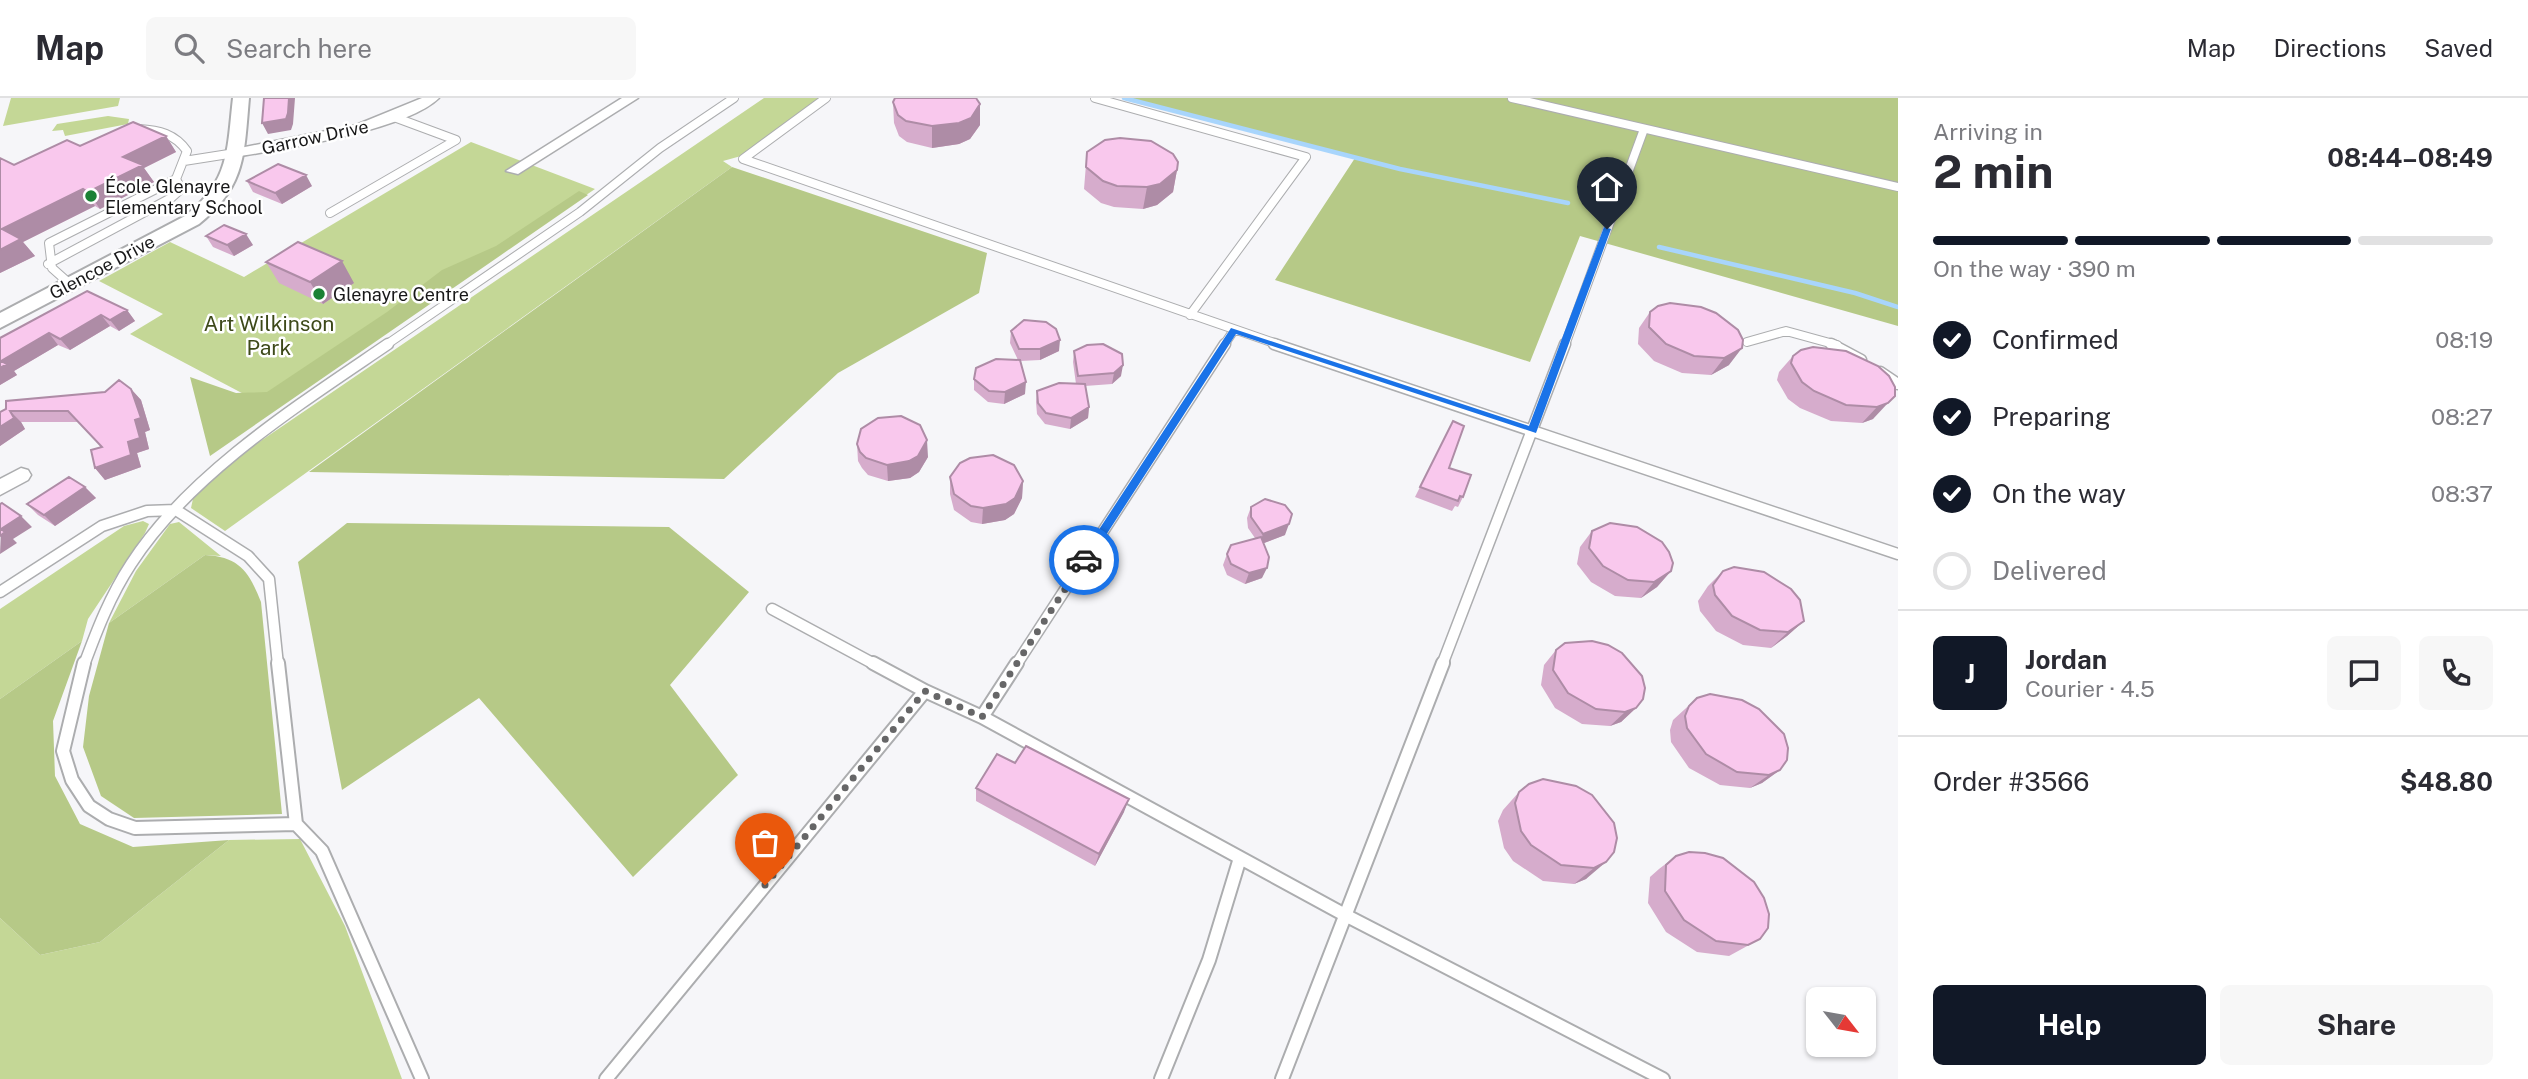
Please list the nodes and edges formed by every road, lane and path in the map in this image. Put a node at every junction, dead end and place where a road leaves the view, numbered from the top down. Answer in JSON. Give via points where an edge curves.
{"nodes":[{"id":1,"x":241,"y":98,"type":"edge"},
{"id":2,"x":432,"y":98,"type":"edge"},
{"id":3,"x":631,"y":98,"type":"edge"},
{"id":4,"x":734,"y":98,"type":"edge"},
{"id":5,"x":826,"y":98,"type":"edge"},
{"id":6,"x":1095,"y":98,"type":"edge"},
{"id":7,"x":1512,"y":98,"type":"edge"},
{"id":8,"x":394,"y":117,"type":"junction"},
{"id":9,"x":135,"y":129,"type":"edge"},
{"id":10,"x":1644,"y":129,"type":"junction"},
{"id":11,"x":235,"y":153,"type":"junction"},
{"id":12,"x":184,"y":161,"type":"junction"},
{"id":13,"x":513,"y":171,"type":"dead end"},
{"id":14,"x":176,"y":179,"type":"junction"},
{"id":15,"x":1898,"y":187,"type":"edge"},
{"id":16,"x":330,"y":213,"type":"dead end"},
{"id":17,"x":48,"y":264,"type":"junction"},
{"id":18,"x":70,"y":284,"type":"junction"},
{"id":19,"x":1190,"y":315,"type":"junction"},
{"id":20,"x":0,"y":321,"type":"edge"},
{"id":21,"x":1234,"y":330,"type":"junction"},
{"id":22,"x":1747,"y":342,"type":"dead end"},
{"id":23,"x":1898,"y":384,"type":"edge"},
{"id":24,"x":1532,"y":430,"type":"junction"},
{"id":25,"x":21,"y":475,"type":"dead end"},
{"id":26,"x":0,"y":488,"type":"edge"},
{"id":27,"x":173,"y":509,"type":"junction"},
{"id":28,"x":1898,"y":554,"type":"edge"},
{"id":29,"x":0,"y":592,"type":"edge"},
{"id":30,"x":772,"y":609,"type":"dead end"},
{"id":31,"x":925,"y":691,"type":"junction"},
{"id":32,"x":982,"y":717,"type":"junction"},
{"id":33,"x":296,"y":824,"type":"junction"},
{"id":34,"x":1240,"y":858,"type":"junction"},
{"id":35,"x":1345,"y":915,"type":"junction"},
{"id":36,"x":422,"y":1079,"type":"edge"},
{"id":37,"x":606,"y":1079,"type":"edge"},
{"id":38,"x":1161,"y":1079,"type":"edge"},
{"id":39,"x":1282,"y":1079,"type":"edge"},
{"id":40,"x":1663,"y":1079,"type":"edge"}],
"edges":[{"from":1,"to":11,"type":"street","name":"Glencoe Drive"},
{"from":2,"to":8,"type":"street","name":"Garrow Drive"},
{"from":3,"to":13,"type":"street"},
{"from":4,"to":27,"type":"lane","via":[[660,148],[580,212],[321,391],[221,465]]},
{"from":5,"to":19,"type":"lane","via":[[743,159]]},
{"from":6,"to":19,"type":"lane","via":[[1306,157]]},
{"from":7,"to":10,"type":"lane"},
{"from":8,"to":11,"type":"street","name":"Garrow Drive","via":[[351,132]]},
{"from":8,"to":16,"type":"lane","via":[[456,140]]},
{"from":9,"to":12,"type":"lane","via":[[154,129],[181,140],[187,150]]},
{"from":10,"to":15,"type":"lane"},
{"from":10,"to":24,"type":"lane"},
{"from":11,"to":12,"type":"lane"},
{"from":11,"to":18,"type":"street","name":"Glencoe Drive","via":[[229,184],[208,209]]},
{"from":12,"to":14,"type":"lane"},
{"from":14,"to":17,"type":"lane","via":[[49,243]]},
{"from":14,"to":17,"type":"lane","via":[[181,189],[172,198]]},
{"from":17,"to":18,"type":"lane"},
{"from":18,"to":20,"type":"street","name":"Glencoe Drive"},
{"from":19,"to":21,"type":"lane"},
{"from":21,"to":24,"type":"lane"},
{"from":21,"to":32,"type":"lane"},
{"from":22,"to":23,"type":"lane","via":[[1786,331],[1840,346]]},
{"from":24,"to":28,"type":"lane"},
{"from":24,"to":35,"type":"lane"},
{"from":25,"to":26,"type":"street"},
{"from":27,"to":29,"type":"lane","via":[[111,523]]},
{"from":27,"to":33,"type":"lane","via":[[260,565],[269,579]]},
{"from":27,"to":33,"type":"lane","via":[[131,563],[103,612],[78,680],[64,751],[72,780],[89,806],[135,828]]},
{"from":30,"to":31,"type":"lane"},
{"from":31,"to":32,"type":"lane"},
{"from":31,"to":37,"type":"lane"},
{"from":32,"to":34,"type":"lane"},
{"from":33,"to":36,"type":"lane","via":[[322,851]]},
{"from":34,"to":35,"type":"lane"},
{"from":34,"to":38,"type":"lane","via":[[1209,960]]},
{"from":35,"to":39,"type":"lane"},
{"from":35,"to":40,"type":"lane"}]}
